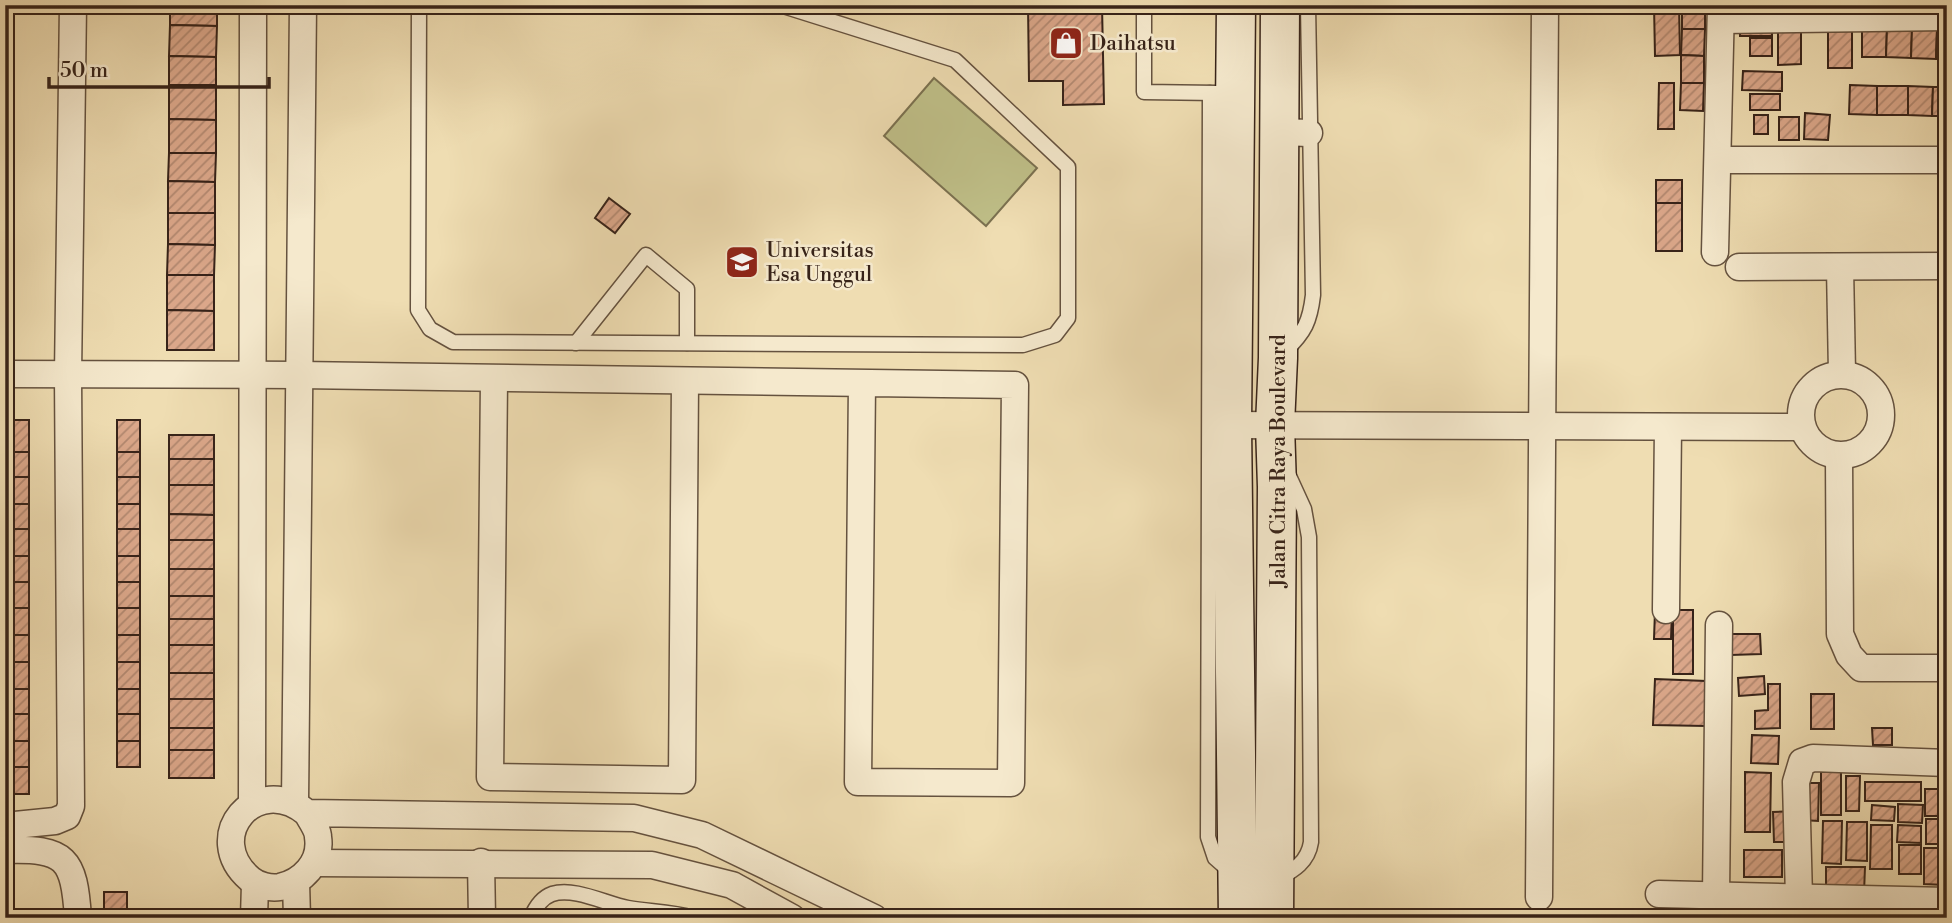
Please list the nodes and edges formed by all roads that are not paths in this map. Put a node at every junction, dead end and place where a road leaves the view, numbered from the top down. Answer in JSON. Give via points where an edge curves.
{"nodes":[{"id":1,"x":74,"y":5,"type":"edge"},
{"id":2,"x":253,"y":5,"type":"edge"},
{"id":3,"x":303,"y":5,"type":"edge"},
{"id":4,"x":419,"y":5,"type":"edge"},
{"id":5,"x":780,"y":5,"type":"edge"},
{"id":6,"x":1143,"y":5,"type":"edge"},
{"id":7,"x":1236,"y":5,"type":"edge"},
{"id":8,"x":1280,"y":5,"type":"edge"},
{"id":9,"x":1308,"y":5,"type":"edge"},
{"id":10,"x":1545,"y":5,"type":"edge"},
{"id":11,"x":1721,"y":12,"type":"edge"},
{"id":12,"x":1947,"y":17,"type":"edge"},
{"id":13,"x":1223,"y":108,"type":"junction"},
{"id":14,"x":1295,"y":133,"type":"junction"},
{"id":15,"x":1718,"y":160,"type":"junction"},
{"id":16,"x":1947,"y":160,"type":"edge"},
{"id":17,"x":1715,"y":252,"type":"dead end"},
{"id":18,"x":1947,"y":266,"type":"edge"},
{"id":19,"x":1739,"y":267,"type":"dead end"},
{"id":20,"x":1840,"y":267,"type":"junction"},
{"id":21,"x":1223,"y":288,"type":"junction"},
{"id":22,"x":576,"y":343,"type":"junction"},
{"id":23,"x":687,"y":343,"type":"junction"},
{"id":24,"x":1842,"y":373,"type":"junction"},
{"id":25,"x":5,"y":374,"type":"edge"},
{"id":26,"x":68,"y":375,"type":"junction"},
{"id":27,"x":299,"y":375,"type":"junction"},
{"id":28,"x":251,"y":377,"type":"junction"},
{"id":29,"x":494,"y":380,"type":"junction"},
{"id":30,"x":685,"y":382,"type":"junction"},
{"id":31,"x":862,"y":383,"type":"junction"},
{"id":32,"x":1232,"y":425,"type":"junction"},
{"id":33,"x":1542,"y":427,"type":"junction"},
{"id":34,"x":1668,"y":427,"type":"junction"},
{"id":35,"x":1801,"y":427,"type":"junction"},
{"id":36,"x":1276,"y":440,"type":"junction"},
{"id":37,"x":1839,"y":457,"type":"junction"},
{"id":38,"x":1222,"y":521,"type":"junction"},
{"id":39,"x":1666,"y":610,"type":"dead end"},
{"id":40,"x":1719,"y":625,"type":"dead end"},
{"id":41,"x":1947,"y":668,"type":"edge"},
{"id":42,"x":1947,"y":763,"type":"edge"},
{"id":43,"x":252,"y":803,"type":"junction"},
{"id":44,"x":301,"y":808,"type":"junction"},
{"id":45,"x":5,"y":826,"type":"edge"},
{"id":46,"x":5,"y":850,"type":"edge"},
{"id":47,"x":481,"y":862,"type":"junction"},
{"id":48,"x":305,"y":873,"type":"junction"},
{"id":49,"x":255,"y":884,"type":"junction"},
{"id":50,"x":1263,"y":893,"type":"edge"},
{"id":51,"x":1659,"y":894,"type":"dead end"},
{"id":52,"x":1716,"y":896,"type":"junction"},
{"id":53,"x":1539,"y":897,"type":"dead end"},
{"id":54,"x":1799,"y":898,"type":"junction"},
{"id":55,"x":1947,"y":901,"type":"edge"},
{"id":56,"x":78,"y":918,"type":"edge"},
{"id":57,"x":254,"y":918,"type":"edge"},
{"id":58,"x":297,"y":918,"type":"edge"},
{"id":59,"x":482,"y":918,"type":"edge"},
{"id":60,"x":531,"y":918,"type":"edge"},
{"id":61,"x":693,"y":918,"type":"edge"},
{"id":62,"x":792,"y":918,"type":"edge"},
{"id":63,"x":874,"y":918,"type":"edge"},
{"id":64,"x":1238,"y":918,"type":"edge"}],
"edges":[{"from":1,"to":26,"type":"street"},
{"from":2,"to":28,"type":"street"},
{"from":3,"to":27,"type":"street"},
{"from":4,"to":22,"type":"lane","via":[[418,310],[430,329],[453,342]]},
{"from":5,"to":23,"type":"lane","via":[[955,60],[1068,167],[1068,318],[1055,335],[1023,345]]},
{"from":6,"to":13,"type":"lane","via":[[1143,92]]},
{"from":7,"to":13,"type":"main road","name":"Jalan Citra Raya Boulevard"},
{"from":8,"to":14,"type":"main road","name":"Jalan Citra Raya Boulevard"},
{"from":9,"to":14,"type":"lane"},
{"from":10,"to":33,"type":"street"},
{"from":11,"to":12,"type":"street"},
{"from":11,"to":15,"type":"street"},
{"from":13,"to":21,"type":"main road","name":"Jalan Citra Raya Boulevard"},
{"from":14,"to":36,"type":"main road","name":"Jalan Citra Raya Boulevard"},
{"from":15,"to":16,"type":"street"},
{"from":15,"to":17,"type":"street"},
{"from":18,"to":20,"type":"street"},
{"from":19,"to":20,"type":"street"},
{"from":20,"to":24,"type":"street"},
{"from":21,"to":32,"type":"main road","name":"Jalan Citra Raya Boulevard"},
{"from":21,"to":38,"type":"lane"},
{"from":22,"to":23,"type":"lane"},
{"from":22,"to":23,"type":"lane","via":[[646,255],[687,289]]},
{"from":24,"to":35,"type":"street","via":[[1817,380],[1801,401]]},
{"from":24,"to":37,"type":"street","via":[[1866,382],[1880,403],[1880,429],[1864,450]]},
{"from":25,"to":26,"type":"street"},
{"from":26,"to":28,"type":"street"},
{"from":26,"to":45,"type":"street","via":[[71,806],[67,816],[55,821]]},
{"from":27,"to":28,"type":"street"},
{"from":27,"to":29,"type":"street"},
{"from":27,"to":44,"type":"street"},
{"from":28,"to":43,"type":"street"},
{"from":29,"to":30,"type":"street"},
{"from":29,"to":30,"type":"street","via":[[490,777],[682,780]]},
{"from":30,"to":31,"type":"street"},
{"from":31,"to":31,"type":"street","via":[[1015,385],[1011,783],[858,782]]},
{"from":32,"to":36,"type":"street"},
{"from":32,"to":38,"type":"main road","name":"Jalan Citra Raya Boulevard"},
{"from":33,"to":34,"type":"street"},
{"from":33,"to":36,"type":"street"},
{"from":33,"to":53,"type":"street"},
{"from":34,"to":35,"type":"street"},
{"from":34,"to":39,"type":"street"},
{"from":35,"to":37,"type":"street","via":[[1815,448]]},
{"from":36,"to":50,"type":"main road","name":"Jalan Citra Raya Boulevard","via":[[1293,679]]},
{"from":37,"to":41,"type":"street","via":[[1840,634],[1849,655],[1861,668]]},
{"from":38,"to":50,"type":"main road","name":"Jalan Citra Raya Boulevard","via":[[1222,651]]},
{"from":40,"to":52,"type":"street"},
{"from":42,"to":54,"type":"street","via":[[1813,758],[1802,762],[1796,782]]},
{"from":43,"to":44,"type":"street","via":[[274,798]]},
{"from":43,"to":49,"type":"street","via":[[235,821],[229,844],[236,868]]},
{"from":44,"to":48,"type":"street","via":[[318,837]]},
{"from":44,"to":63,"type":"street","via":[[634,818],[702,835]]},
{"from":46,"to":56,"type":"street","via":[[51,851],[69,867]]},
{"from":47,"to":48,"type":"street"},
{"from":47,"to":59,"type":"street"},
{"from":47,"to":62,"type":"street","via":[[652,865],[732,885]]},
{"from":48,"to":49,"type":"street","via":[[276,888]]},
{"from":48,"to":58,"type":"street"},
{"from":49,"to":57,"type":"street"},
{"from":50,"to":64,"type":"main road","name":"Jalan Citra Raya Boulevard"},
{"from":51,"to":52,"type":"street"},
{"from":52,"to":54,"type":"street"},
{"from":54,"to":55,"type":"street"},
{"from":60,"to":61,"type":"lane","via":[[535,906],[552,894],[571,893]]}]}
